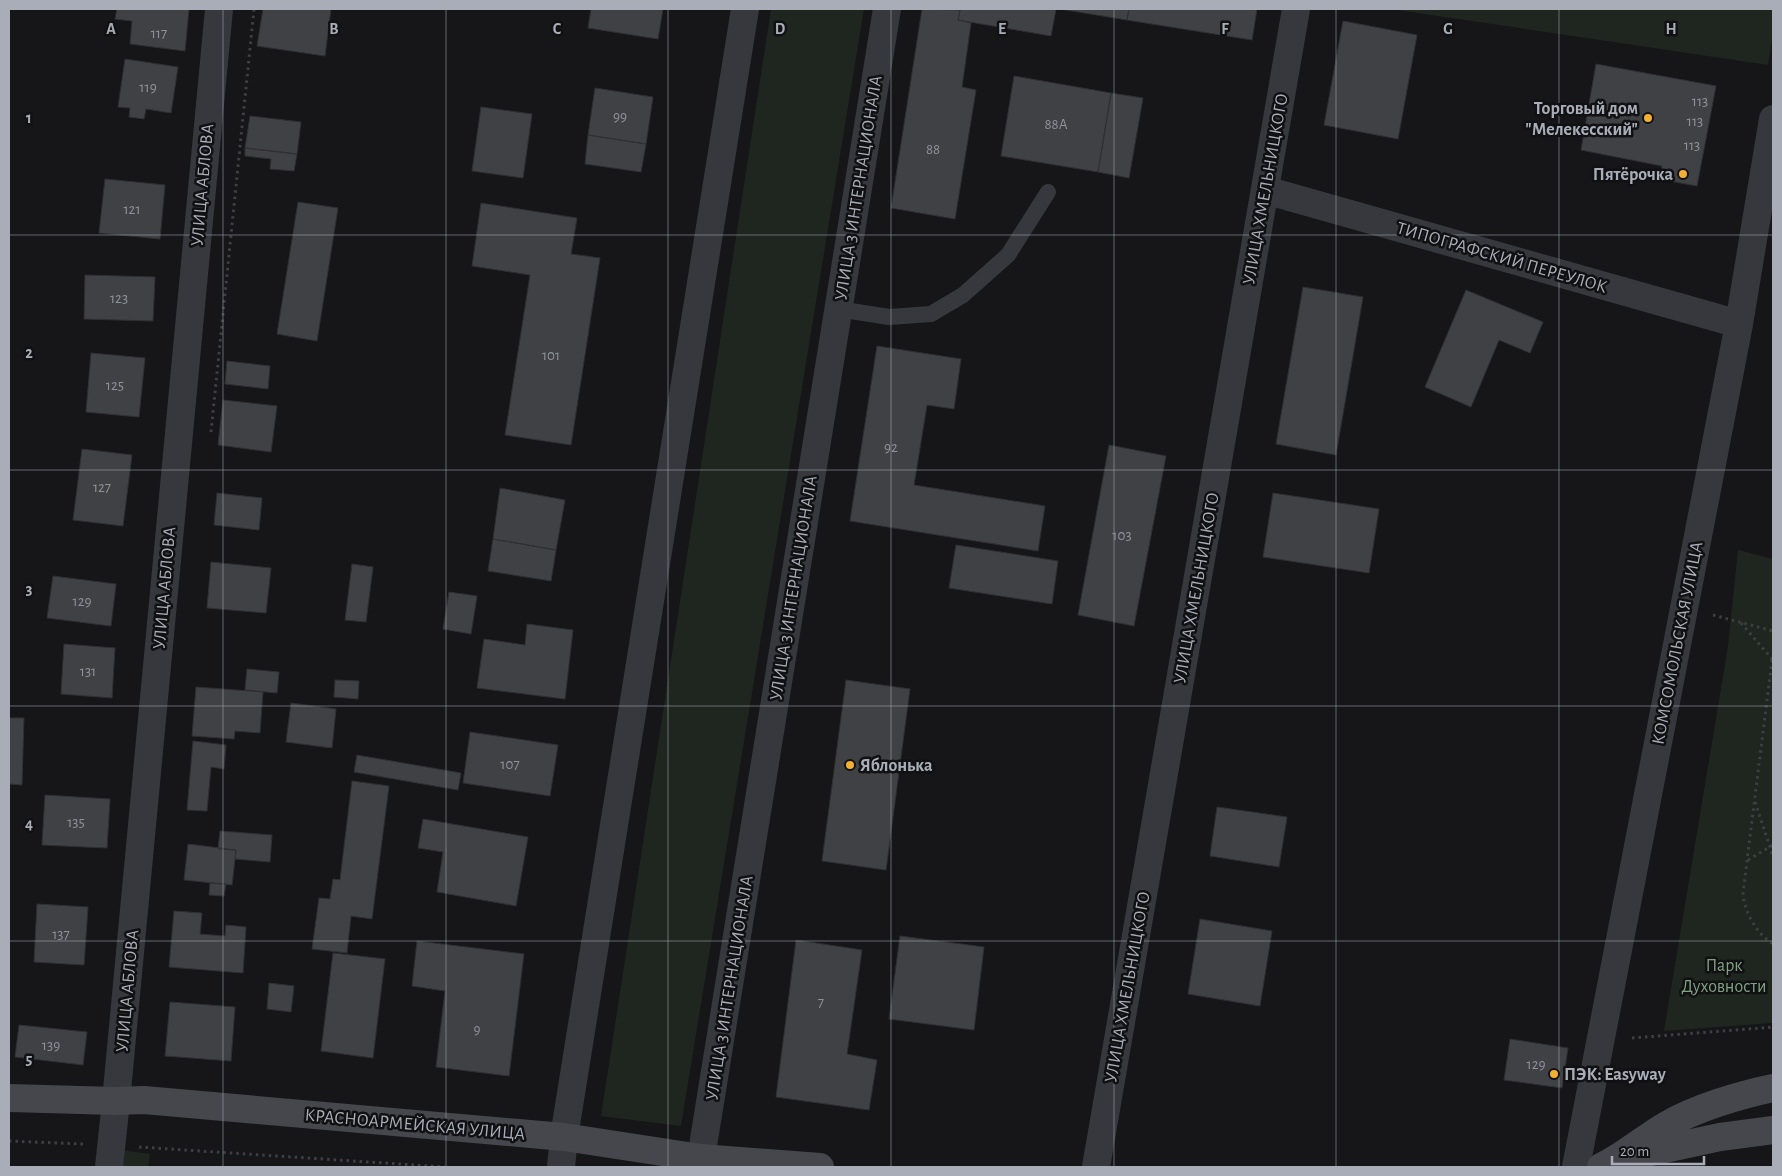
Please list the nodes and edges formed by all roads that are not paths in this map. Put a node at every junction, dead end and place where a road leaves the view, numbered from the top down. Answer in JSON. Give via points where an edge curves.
{"nodes":[{"id":1,"x":219,"y":9,"type":"edge"},
{"id":2,"x":745,"y":9,"type":"edge"},
{"id":3,"x":887,"y":9,"type":"edge"},
{"id":4,"x":1296,"y":9,"type":"edge"},
{"id":5,"x":1773,"y":119,"type":"edge"},
{"id":6,"x":1265,"y":190,"type":"junction"},
{"id":7,"x":1048,"y":192,"type":"dead end"},
{"id":8,"x":838,"y":309,"type":"junction"},
{"id":9,"x":1739,"y":324,"type":"junction"},
{"id":10,"x":1773,"y":1088,"type":"edge"},
{"id":11,"x":9,"y":1098,"type":"edge"},
{"id":12,"x":116,"y":1101,"type":"junction"},
{"id":13,"x":1773,"y":1130,"type":"edge"},
{"id":14,"x":564,"y":1138,"type":"junction"},
{"id":15,"x":110,"y":1156,"type":"edge"},
{"id":16,"x":701,"y":1162,"type":"edge"},
{"id":17,"x":1608,"y":1164,"type":"edge"},
{"id":18,"x":561,"y":1167,"type":"edge"},
{"id":19,"x":820,"y":1167,"type":"edge"},
{"id":20,"x":1096,"y":1167,"type":"edge"},
{"id":21,"x":1576,"y":1167,"type":"edge"}],
"edges":[{"from":1,"to":12,"type":"street","name":"УЛИЦА АБЛОВА"},
{"from":2,"to":14,"type":"street"},
{"from":3,"to":8,"type":"street","name":"УЛИЦА 3 ИНТЕРНАЦИОНАЛА"},
{"from":4,"to":6,"type":"street","name":"УЛИЦА ХМЕЛЬНИЦКОГО"},
{"from":5,"to":9,"type":"street","name":"КОМСОМОЛЬСКАЯ УЛИЦА"},
{"from":6,"to":9,"type":"street","name":"ТИПОГРАФСКИЙ ПЕРЕУЛОК"},
{"from":6,"to":20,"type":"street","name":"УЛИЦА ХМЕЛЬНИЦКОГО"},
{"from":7,"to":8,"type":"lane","via":[[1008,255],[963,295],[931,314],[889,317]]},
{"from":8,"to":16,"type":"street","name":"УЛИЦА 3 ИНТЕРНАЦИОНАЛА"},
{"from":9,"to":21,"type":"street","name":"КОМСОМОЛЬСКАЯ УЛИЦА"},
{"from":10,"to":17,"type":"main road","via":[[1712,1105],[1666,1125]]},
{"from":11,"to":12,"type":"main road","name":"КРАСНОАРМЕЙСКАЯ УЛИЦА"},
{"from":12,"to":14,"type":"main road","name":"КРАСНОАРМЕЙСКАЯ УЛИЦА","via":[[144,1100]]},
{"from":12,"to":15,"type":"street","name":"УЛИЦА АБЛОВА"},
{"from":13,"to":17,"type":"main road","via":[[1720,1137]]},
{"from":14,"to":16,"type":"main road","name":"КРАСНОАРМЕЙСКАЯ УЛИЦА"},
{"from":14,"to":18,"type":"street"},
{"from":16,"to":19,"type":"main road","name":"КРАСНОАРМЕЙСКАЯ УЛИЦА"}]}
